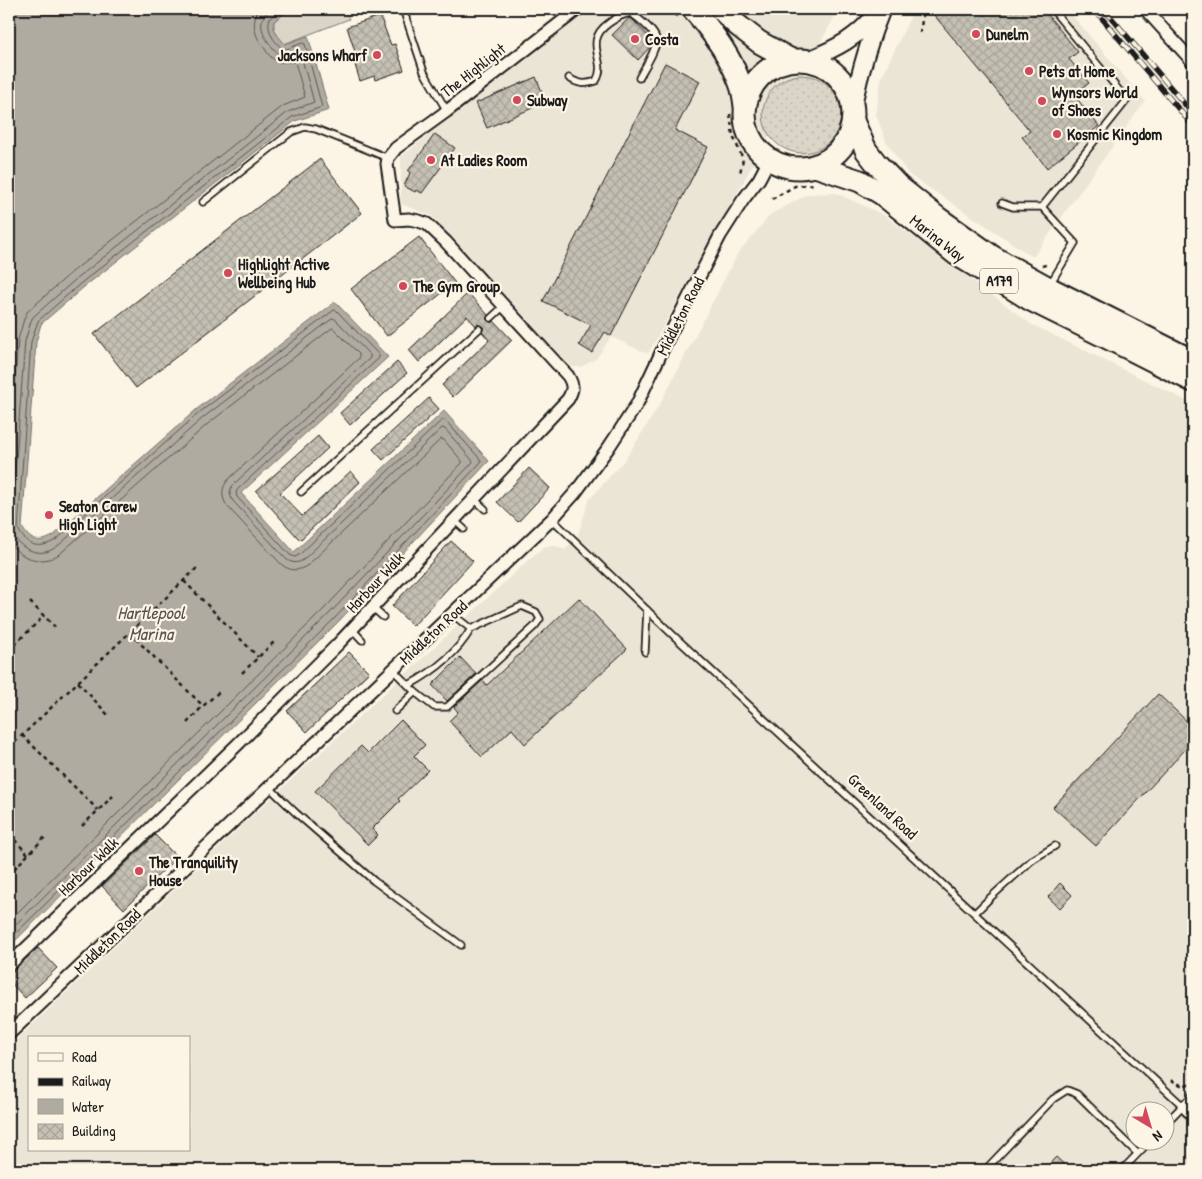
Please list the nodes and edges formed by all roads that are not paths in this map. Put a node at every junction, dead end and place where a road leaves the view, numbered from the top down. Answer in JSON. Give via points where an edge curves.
{"nodes":[{"id":1,"x":403,"y":9,"type":"edge"},
{"id":2,"x":578,"y":9,"type":"edge"},
{"id":3,"x":721,"y":9,"type":"edge"},
{"id":4,"x":881,"y":9,"type":"edge"},
{"id":5,"x":1052,"y":9,"type":"edge"},
{"id":6,"x":1145,"y":9,"type":"edge"},
{"id":7,"x":687,"y":14,"type":"edge"},
{"id":8,"x":799,"y":60,"type":"junction"},
{"id":9,"x":1193,"y":62,"type":"edge"},
{"id":10,"x":569,"y":78,"type":"dead end"},
{"id":11,"x":639,"y":78,"type":"dead end"},
{"id":12,"x":737,"y":108,"type":"junction"},
{"id":13,"x":447,"y":111,"type":"junction"},
{"id":14,"x":853,"y":113,"type":"junction"},
{"id":15,"x":388,"y":158,"type":"junction"},
{"id":16,"x":769,"y":160,"type":"junction"},
{"id":17,"x":818,"y":175,"type":"junction"},
{"id":18,"x":203,"y":202,"type":"dead end"},
{"id":19,"x":1002,"y":203,"type":"dead end"},
{"id":20,"x":1042,"y":207,"type":"junction"},
{"id":21,"x":1047,"y":288,"type":"junction"},
{"id":22,"x":504,"y":306,"type":"junction"},
{"id":23,"x":491,"y":318,"type":"dead end"},
{"id":24,"x":479,"y":329,"type":"dead end"},
{"id":25,"x":1193,"y":362,"type":"edge"},
{"id":26,"x":1193,"y":381,"type":"edge"},
{"id":27,"x":301,"y":492,"type":"dead end"},
{"id":28,"x":474,"y":499,"type":"junction"},
{"id":29,"x":486,"y":509,"type":"dead end"},
{"id":30,"x":552,"y":519,"type":"junction"},
{"id":31,"x":454,"y":520,"type":"junction"},
{"id":32,"x":464,"y":529,"type":"dead end"},
{"id":33,"x":373,"y":608,"type":"junction"},
{"id":34,"x":647,"y":610,"type":"junction"},
{"id":35,"x":452,"y":614,"type":"junction"},
{"id":36,"x":383,"y":617,"type":"dead end"},
{"id":37,"x":352,"y":629,"type":"junction"},
{"id":38,"x":471,"y":629,"type":"junction"},
{"id":39,"x":362,"y":640,"type":"dead end"},
{"id":40,"x":645,"y":652,"type":"dead end"},
{"id":41,"x":393,"y":670,"type":"junction"},
{"id":42,"x":409,"y":685,"type":"junction"},
{"id":43,"x":415,"y":692,"type":"junction"},
{"id":44,"x":395,"y":711,"type":"dead end"},
{"id":45,"x":269,"y":787,"type":"junction"},
{"id":46,"x":1055,"y":846,"type":"dead end"},
{"id":47,"x":975,"y":913,"type":"junction"},
{"id":48,"x":461,"y":945,"type":"dead end"},
{"id":49,"x":9,"y":965,"type":"edge"},
{"id":50,"x":9,"y":1034,"type":"edge"},
{"id":51,"x":1193,"y":1096,"type":"edge"},
{"id":52,"x":1184,"y":1106,"type":"junction"},
{"id":53,"x":1193,"y":1115,"type":"edge"},
{"id":54,"x":1174,"y":1116,"type":"edge"},
{"id":55,"x":1137,"y":1153,"type":"joint"},
{"id":56,"x":986,"y":1170,"type":"edge"},
{"id":57,"x":1122,"y":1170,"type":"edge"}],
"edges":[{"from":1,"to":13,"type":"lane","via":[[424,72]]},
{"from":2,"to":13,"type":"street","name":"The Highlight"},
{"from":3,"to":8,"type":"highway","number":"A179","via":[[759,42]]},
{"from":4,"to":8,"type":"main road","via":[[853,38],[826,53]]},
{"from":4,"to":14,"type":"main road","via":[[862,67]]},
{"from":5,"to":20,"type":"lane","via":[[1127,100]]},
{"from":6,"to":9,"type":"street"},
{"from":7,"to":12,"type":"highway","via":[[708,26],[729,57],[741,84]]},
{"from":8,"to":12,"type":"highway","via":[[775,66],[761,76]]},
{"from":8,"to":14,"type":"highway","number":"A179","via":[[824,66],[837,75],[847,89]]},
{"from":10,"to":11,"type":"lane","via":[[584,84],[596,81],[600,70],[596,44],[598,33],[625,13],[640,19],[656,38],[657,45]]},
{"from":12,"to":16,"type":"highway","via":[[758,149]]},
{"from":13,"to":15,"type":"street","name":"The Highlight","via":[[396,148]]},
{"from":14,"to":17,"type":"highway","number":"A179","via":[[849,136]]},
{"from":14,"to":21,"type":"highway","name":"Marina Way","number":"A179","via":[[866,150],[898,186],[993,257]]},
{"from":15,"to":18,"type":"lane","via":[[305,127],[291,132]]},
{"from":15,"to":22,"type":"street","name":"Harbour Walk","via":[[395,220],[419,220],[427,224]]},
{"from":16,"to":17,"type":"highway","number":"A179"},
{"from":16,"to":30,"type":"street","name":"Middleton Road","via":[[720,236],[637,404],[609,448]]},
{"from":17,"to":26,"type":"highway","name":"Marina Way","number":"A179","via":[[860,180],[956,254],[1031,300]]},
{"from":19,"to":20,"type":"lane","via":[[1012,207]]},
{"from":20,"to":21,"type":"lane","via":[[1075,243]]},
{"from":21,"to":25,"type":"highway","name":"Marina Way","number":"A179"},
{"from":22,"to":23,"type":"lane"},
{"from":22,"to":28,"type":"street","name":"Harbour Walk","via":[[568,376],[572,392]]},
{"from":24,"to":27,"type":"lane"},
{"from":28,"to":29,"type":"lane"},
{"from":28,"to":31,"type":"street","name":"Harbour Walk"},
{"from":30,"to":34,"type":"lane","name":"Greenland Road"},
{"from":30,"to":35,"type":"street","name":"Middleton Road"},
{"from":31,"to":32,"type":"lane"},
{"from":31,"to":33,"type":"street","name":"Harbour Walk"},
{"from":33,"to":36,"type":"lane"},
{"from":33,"to":37,"type":"street","name":"Harbour Walk"},
{"from":34,"to":40,"type":"lane"},
{"from":34,"to":47,"type":"lane","name":"Greenland Road"},
{"from":35,"to":38,"type":"lane"},
{"from":35,"to":41,"type":"street","name":"Middleton Road"},
{"from":37,"to":39,"type":"lane"},
{"from":37,"to":49,"type":"street","name":"Harbour Walk"},
{"from":38,"to":42,"type":"lane","via":[[441,663]]},
{"from":38,"to":43,"type":"lane","via":[[522,606],[536,612],[540,619],[447,707],[434,707]]},
{"from":41,"to":42,"type":"lane"},
{"from":41,"to":45,"type":"street","name":"Middleton Road"},
{"from":42,"to":43,"type":"lane"},
{"from":43,"to":44,"type":"lane"},
{"from":45,"to":48,"type":"lane","via":[[374,881]]},
{"from":45,"to":50,"type":"street","name":"Middleton Road"},
{"from":46,"to":47,"type":"lane","via":[[1032,860]]},
{"from":47,"to":52,"type":"lane","name":"Greenland Road"},
{"from":51,"to":52,"type":"lane"},
{"from":52,"to":53,"type":"street","name":"Greenland Road"},
{"from":52,"to":54,"type":"lane"},
{"from":55,"to":56,"type":"lane","via":[[1076,1094],[1067,1090],[1053,1099]]},
{"from":55,"to":57,"type":"lane"}]}
